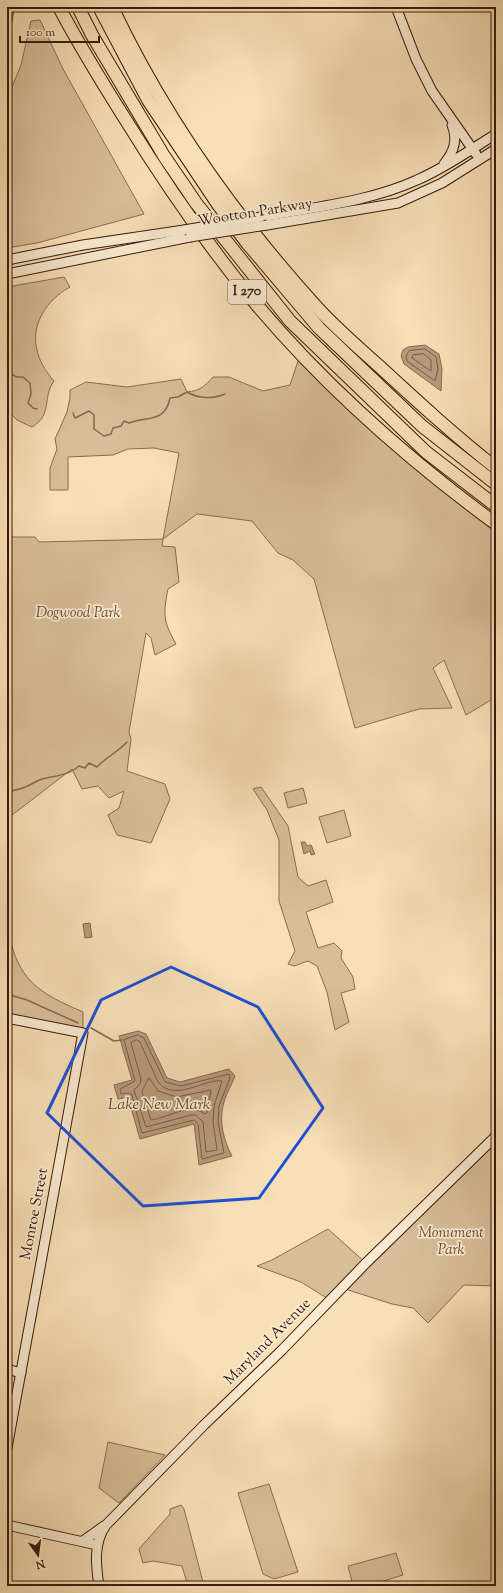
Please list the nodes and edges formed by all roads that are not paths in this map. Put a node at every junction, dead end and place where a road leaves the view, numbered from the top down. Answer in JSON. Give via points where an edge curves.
{"nodes":[{"id":1,"x":9,"y":7,"type":"edge"},
{"id":2,"x":59,"y":7,"type":"edge"},
{"id":3,"x":78,"y":7,"type":"edge"},
{"id":4,"x":99,"y":7,"type":"edge"},
{"id":5,"x":112,"y":7,"type":"edge"},
{"id":6,"x":396,"y":7,"type":"edge"},
{"id":7,"x":7,"y":21,"type":"edge"},
{"id":8,"x":448,"y":116,"type":"junction"},
{"id":9,"x":496,"y":134,"type":"edge"},
{"id":10,"x":473,"y":149,"type":"junction"},
{"id":11,"x":496,"y":149,"type":"edge"},
{"id":12,"x":480,"y":160,"type":"junction"},
{"id":13,"x":439,"y":169,"type":"junction"},
{"id":14,"x":7,"y":260,"type":"edge"},
{"id":15,"x":7,"y":274,"type":"edge"},
{"id":16,"x":496,"y":468,"type":"edge"},
{"id":17,"x":496,"y":484,"type":"edge"},
{"id":18,"x":496,"y":506,"type":"edge"},
{"id":19,"x":496,"y":524,"type":"edge"},
{"id":20,"x":7,"y":1018,"type":"edge"},
{"id":21,"x":496,"y":1136,"type":"edge"},
{"id":22,"x":7,"y":1369,"type":"edge"},
{"id":23,"x":21,"y":1373,"type":"junction"},
{"id":24,"x":7,"y":1448,"type":"edge"},
{"id":25,"x":7,"y":1525,"type":"edge"},
{"id":26,"x":104,"y":1526,"type":"junction"},
{"id":27,"x":84,"y":1541,"type":"junction"},
{"id":28,"x":97,"y":1544,"type":"junction"},
{"id":29,"x":99,"y":1586,"type":"edge"}],
"edges":[{"from":1,"to":7,"type":"main road"},
{"from":2,"to":19,"type":"highway","number":"I 270","via":[[80,48],[156,169],[257,304],[320,373],[410,457]]},
{"from":3,"to":18,"type":"highway","number":"I 270","via":[[164,156],[196,203],[290,321],[426,452]]},
{"from":4,"to":17,"type":"highway","number":"I 270","via":[[148,100],[247,243],[325,334],[422,426]]},
{"from":5,"to":16,"type":"highway","number":"I 270","via":[[170,115],[227,198],[309,299],[457,437]]},
{"from":6,"to":8,"type":"main road","via":[[416,59]]},
{"from":8,"to":10,"type":"main road"},
{"from":8,"to":13,"type":"main road","via":[[454,129],[454,149]]},
{"from":9,"to":10,"type":"main road","name":"Wootton Parkway"},
{"from":10,"to":12,"type":"main road"},
{"from":10,"to":13,"type":"main road","name":"Wootton Parkway"},
{"from":11,"to":12,"type":"main road","name":"Wootton Parkway"},
{"from":12,"to":15,"type":"main road","name":"Wootton Parkway","bridge":true,"via":[[442,183],[398,203],[190,237]]},
{"from":13,"to":14,"type":"main road","name":"Wootton Parkway","bridge":true,"via":[[416,181],[382,193],[261,217],[83,245]]},
{"from":20,"to":23,"type":"main road","name":"Monroe Street","via":[[83,1033]]},
{"from":21,"to":26,"type":"main road","name":"Maryland Avenue"},
{"from":22,"to":23,"type":"main road"},
{"from":23,"to":24,"type":"main road","name":"Monroe Street"},
{"from":25,"to":27,"type":"main road"},
{"from":26,"to":27,"type":"main road"},
{"from":26,"to":28,"type":"main road","name":"Maryland Avenue"},
{"from":27,"to":28,"type":"main road"},
{"from":28,"to":29,"type":"main road","name":"Maryland Avenue","via":[[96,1570]]}]}
